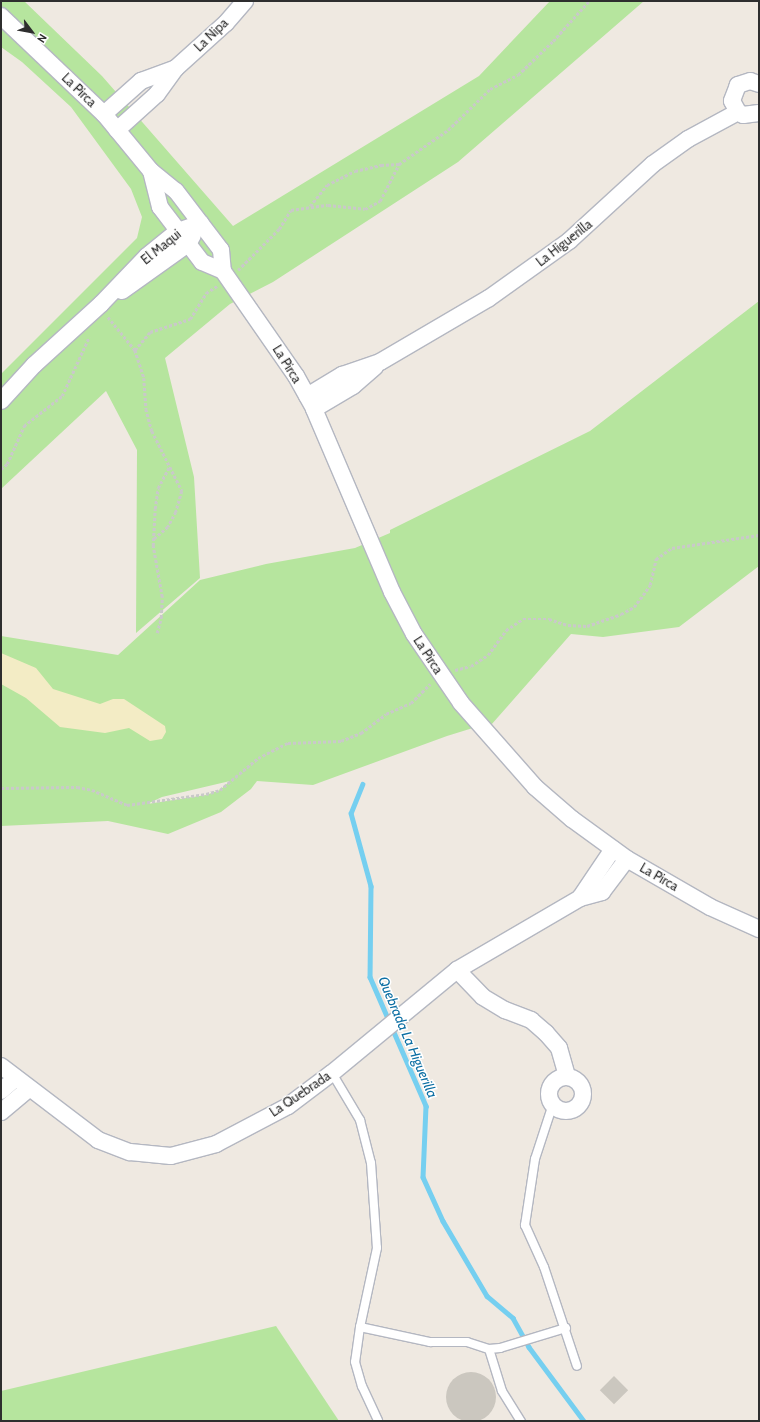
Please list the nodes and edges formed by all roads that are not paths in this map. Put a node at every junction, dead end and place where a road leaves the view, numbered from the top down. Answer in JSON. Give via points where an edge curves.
{"nodes":[{"id":1,"x":245,"y":1,"type":"edge"},
{"id":2,"x":1,"y":16,"type":"edge"},
{"id":3,"x":176,"y":68,"type":"junction"},
{"id":4,"x":759,"y":84,"type":"edge"},
{"id":5,"x":738,"y":112,"type":"junction"},
{"id":6,"x":759,"y":113,"type":"edge"},
{"id":7,"x":104,"y":114,"type":"junction"},
{"id":8,"x":117,"y":130,"type":"junction"},
{"id":9,"x":151,"y":171,"type":"junction"},
{"id":10,"x":201,"y":222,"type":"junction"},
{"id":11,"x":178,"y":231,"type":"junction"},
{"id":12,"x":188,"y":244,"type":"junction"},
{"id":13,"x":226,"y":275,"type":"junction"},
{"id":14,"x":101,"y":304,"type":"junction"},
{"id":15,"x":1,"y":401,"type":"edge"},
{"id":16,"x":310,"y":402,"type":"junction"},
{"id":17,"x":613,"y":849,"type":"junction"},
{"id":18,"x":627,"y":860,"type":"junction"},
{"id":19,"x":580,"y":898,"type":"junction"},
{"id":20,"x":759,"y":929,"type":"edge"},
{"id":21,"x":457,"y":970,"type":"junction"},
{"id":22,"x":1,"y":1066,"type":"edge"},
{"id":23,"x":332,"y":1073,"type":"junction"},
{"id":24,"x":567,"y":1076,"type":"junction"},
{"id":25,"x":16,"y":1078,"type":"junction"},
{"id":26,"x":28,"y":1089,"type":"junction"},
{"id":27,"x":1,"y":1091,"type":"edge"},
{"id":28,"x":553,"y":1104,"type":"junction"},
{"id":29,"x":1,"y":1112,"type":"edge"},
{"id":30,"x":360,"y":1327,"type":"junction"},
{"id":31,"x":566,"y":1328,"type":"junction"},
{"id":32,"x":489,"y":1349,"type":"junction"},
{"id":33,"x":577,"y":1366,"type":"dead end"},
{"id":34,"x":378,"y":1421,"type":"edge"},
{"id":35,"x":521,"y":1421,"type":"edge"}],
"edges":[{"from":1,"to":3,"type":"street","name":"La Nipa","via":[[226,23]]},
{"from":2,"to":7,"type":"street","name":"La Pirca"},
{"from":3,"to":7,"type":"street","name":"La Nipa","via":[[141,81]]},
{"from":3,"to":8,"type":"street","name":"La Nipa","via":[[157,94]]},
{"from":4,"to":5,"type":"street","via":[[744,82],[735,89],[732,101]]},
{"from":5,"to":6,"type":"street","via":[[749,116]]},
{"from":5,"to":16,"type":"street","name":"La Higuerilla","via":[[688,139],[654,164],[569,241],[489,298],[380,362],[342,375]]},
{"from":7,"to":8,"type":"street","name":"La Pirca"},
{"from":8,"to":9,"type":"street","name":"La Pirca"},
{"from":9,"to":10,"type":"street","name":"La Pirca","via":[[176,191]]},
{"from":9,"to":11,"type":"street","name":"La Pirca","via":[[160,207]]},
{"from":10,"to":11,"type":"street","name":"El Maqui"},
{"from":10,"to":12,"type":"street","name":"El Maqui"},
{"from":10,"to":13,"type":"street","name":"La Pirca","via":[[221,250]]},
{"from":11,"to":12,"type":"street","name":"La Pirca"},
{"from":11,"to":14,"type":"street","name":"El Maqui","via":[[147,256]]},
{"from":12,"to":13,"type":"street","name":"La Pirca","via":[[202,262]]},
{"from":12,"to":14,"type":"street","name":"El Maqui","via":[[153,271]]},
{"from":13,"to":16,"type":"street","name":"La Pirca"},
{"from":14,"to":15,"type":"street","name":"El Maqui","via":[[34,365]]},
{"from":16,"to":17,"type":"street","name":"La Pirca","via":[[392,592],[440,674],[484,731],[535,787],[572,819]]},
{"from":17,"to":18,"type":"street","name":"La Pirca"},
{"from":17,"to":19,"type":"street","name":"La Quebrada"},
{"from":18,"to":19,"type":"street","name":"La Quebrada","via":[[602,892]]},
{"from":18,"to":20,"type":"street","name":"La Pirca","via":[[710,907]]},
{"from":19,"to":21,"type":"street","name":"La Quebrada"},
{"from":21,"to":23,"type":"street","name":"La Quebrada"},
{"from":21,"to":24,"type":"street","via":[[483,997],[504,1010],[531,1020],[546,1033],[559,1048]]},
{"from":22,"to":25,"type":"street","name":"La Quebrada"},
{"from":23,"to":26,"type":"street","name":"La Quebrada","via":[[288,1106],[216,1144],[170,1156],[130,1152],[98,1140]]},
{"from":23,"to":30,"type":"lane","via":[[360,1120],[372,1163],[377,1248]]},
{"from":24,"to":28,"type":"street","via":[[559,1078],[551,1086],[549,1092]]},
{"from":24,"to":28,"type":"street","via":[[583,1088],[581,1103],[569,1110],[563,1110]]},
{"from":25,"to":26,"type":"street","name":"La Quebrada"},
{"from":25,"to":27,"type":"street"},
{"from":26,"to":29,"type":"street"},
{"from":28,"to":31,"type":"lane","via":[[535,1159],[525,1225]]},
{"from":30,"to":32,"type":"lane","via":[[430,1342],[467,1342]]},
{"from":30,"to":34,"type":"lane","via":[[356,1362],[362,1386]]},
{"from":31,"to":32,"type":"lane"},
{"from":31,"to":33,"type":"lane"},
{"from":32,"to":35,"type":"lane","via":[[502,1391]]}]}
